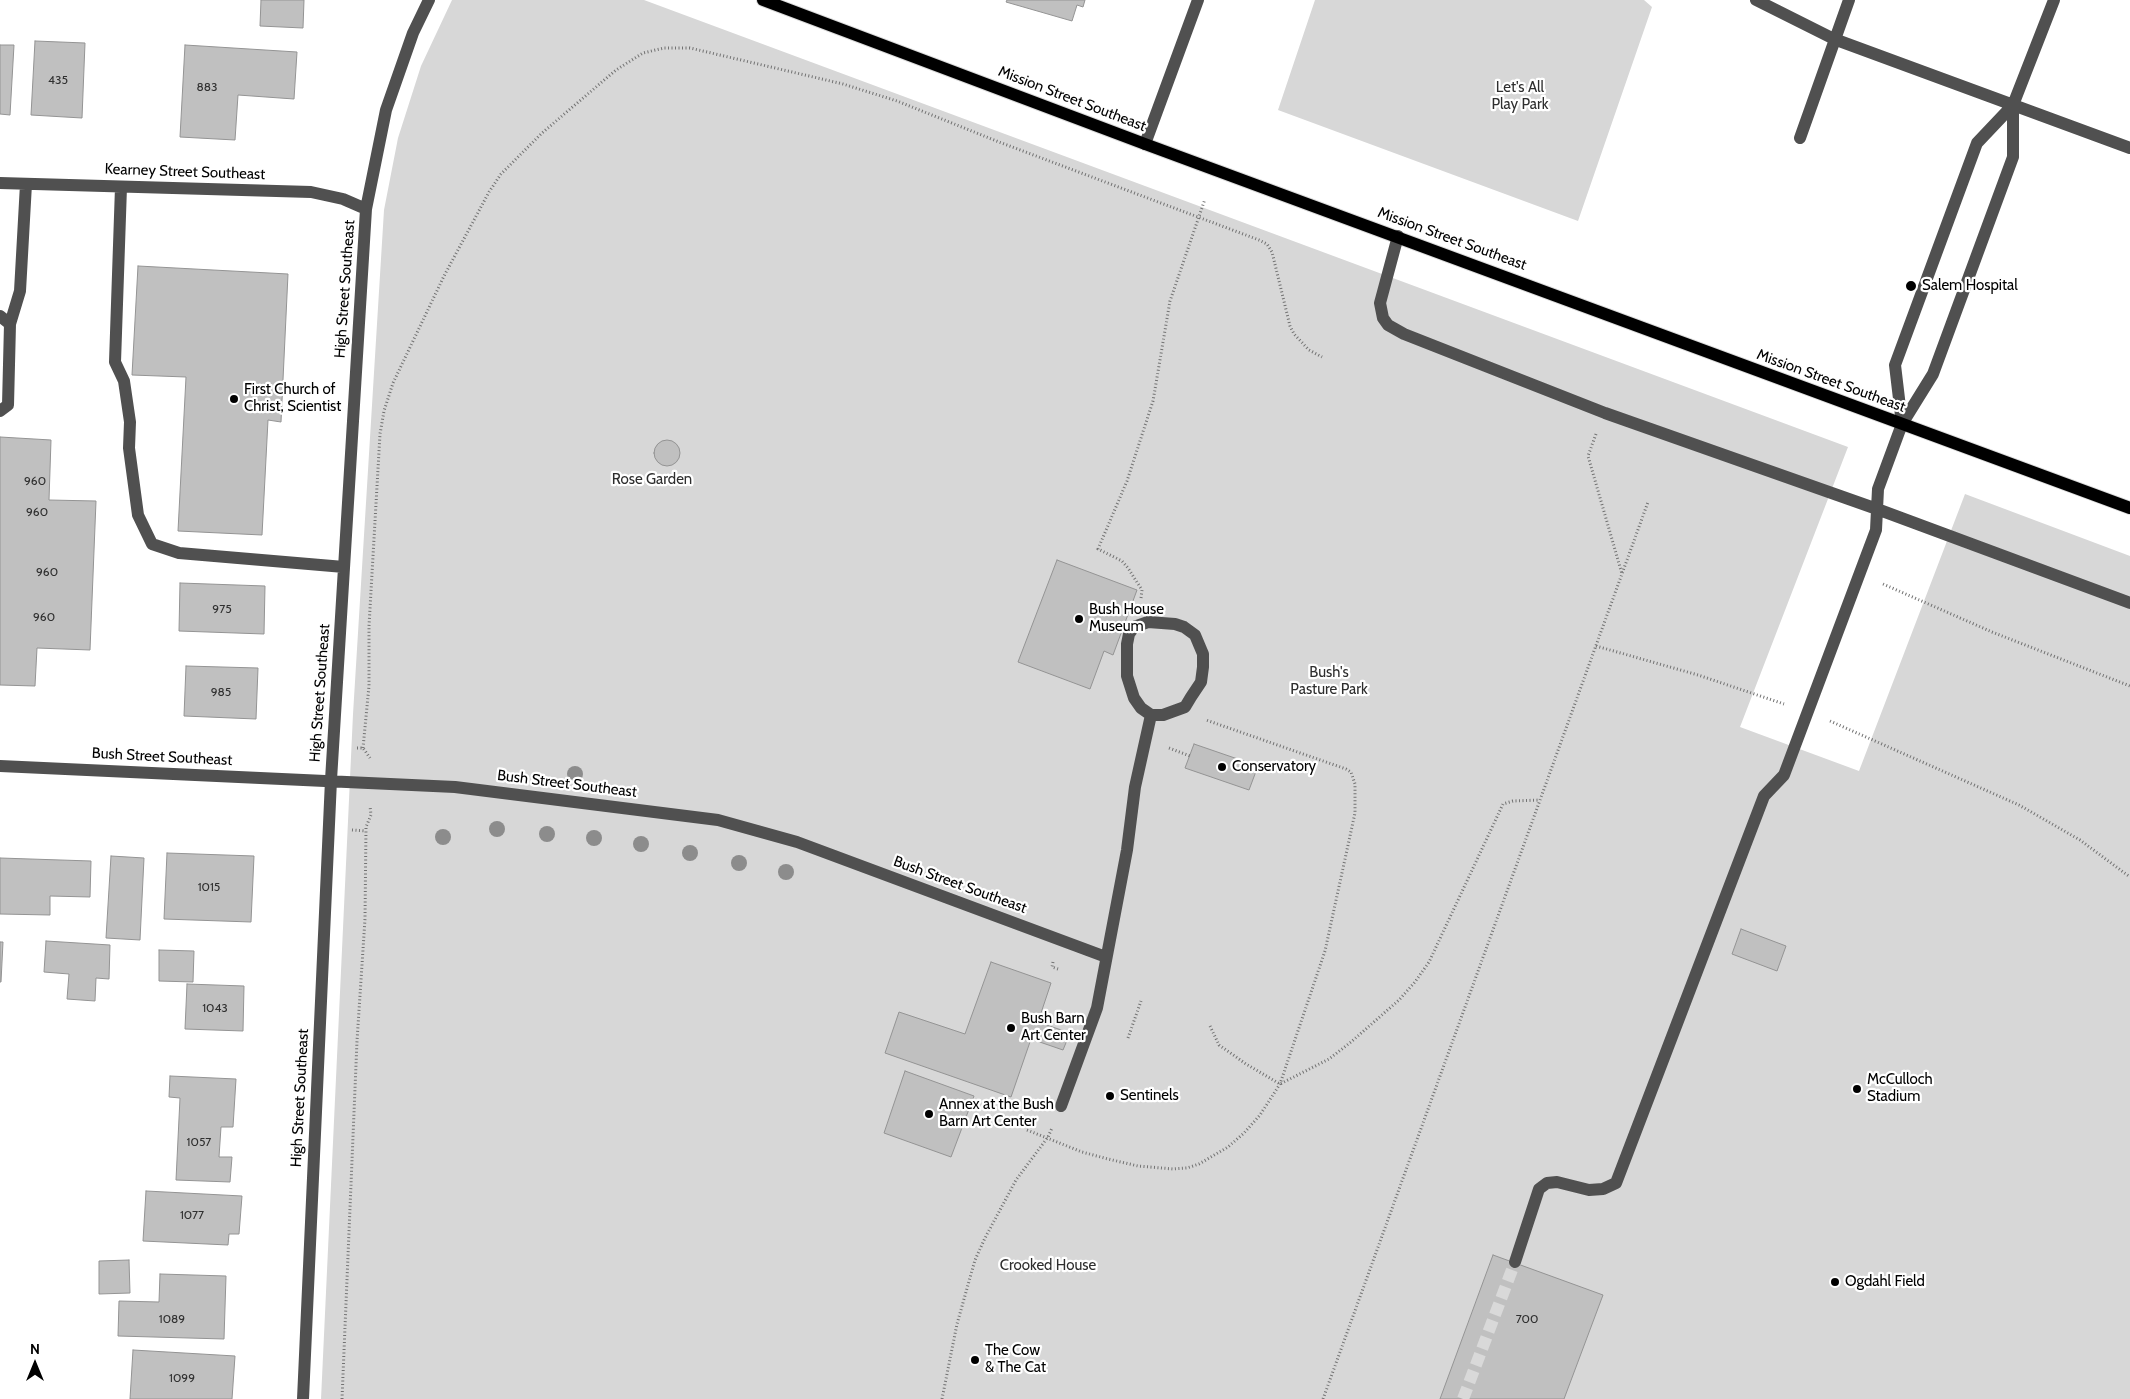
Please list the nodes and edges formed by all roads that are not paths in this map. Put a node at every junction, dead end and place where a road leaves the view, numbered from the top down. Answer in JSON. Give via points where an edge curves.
{"nodes":[{"id":1,"x":429,"y":0,"type":"edge"},
{"id":2,"x":763,"y":0,"type":"edge"},
{"id":3,"x":1198,"y":0,"type":"edge"},
{"id":4,"x":1756,"y":0,"type":"edge"},
{"id":5,"x":1849,"y":0,"type":"edge"},
{"id":6,"x":2054,"y":0,"type":"edge"},
{"id":7,"x":1834,"y":39,"type":"junction"},
{"id":8,"x":2013,"y":105,"type":"junction"},
{"id":9,"x":1800,"y":138,"type":"dead end"},
{"id":10,"x":1145,"y":144,"type":"junction"},
{"id":11,"x":2130,"y":148,"type":"edge"},
{"id":12,"x":0,"y":183,"type":"edge"},
{"id":13,"x":26,"y":184,"type":"junction"},
{"id":14,"x":121,"y":187,"type":"junction"},
{"id":15,"x":366,"y":209,"type":"junction"},
{"id":16,"x":1398,"y":236,"type":"junction"},
{"id":17,"x":0,"y":316,"type":"edge"},
{"id":18,"x":10,"y":324,"type":"junction"},
{"id":19,"x":0,"y":411,"type":"edge"},
{"id":20,"x":1902,"y":424,"type":"junction"},
{"id":21,"x":2130,"y":508,"type":"edge"},
{"id":22,"x":1877,"y":510,"type":"junction"},
{"id":23,"x":344,"y":567,"type":"junction"},
{"id":24,"x":2130,"y":603,"type":"edge"},
{"id":25,"x":1151,"y":715,"type":"junction"},
{"id":26,"x":0,"y":766,"type":"edge"},
{"id":27,"x":331,"y":780,"type":"junction"},
{"id":28,"x":1106,"y":957,"type":"junction"},
{"id":29,"x":1061,"y":1106,"type":"road end"},
{"id":30,"x":1515,"y":1262,"type":"tunnel mouth"},
{"id":31,"x":303,"y":1399,"type":"edge"}],
"edges":[{"from":1,"to":15,"type":"street","name":"High Street Southeast","via":[[413,33],[386,110]]},
{"from":2,"to":10,"type":"main road","name":"Mission Street Southeast"},
{"from":3,"to":10,"type":"street"},
{"from":4,"to":7,"type":"street"},
{"from":5,"to":7,"type":"street"},
{"from":6,"to":8,"type":"street"},
{"from":7,"to":8,"type":"street"},
{"from":7,"to":9,"type":"street"},
{"from":8,"to":11,"type":"street"},
{"from":8,"to":20,"type":"street","via":[[2014,157],[1933,374]]},
{"from":8,"to":20,"type":"street","via":[[1977,143],[1895,365]]},
{"from":10,"to":16,"type":"main road","name":"Mission Street Southeast"},
{"from":12,"to":13,"type":"street","name":"Kearney Street Southeast"},
{"from":13,"to":14,"type":"street","name":"Kearney Street Southeast"},
{"from":13,"to":18,"type":"street","via":[[20,291]]},
{"from":14,"to":15,"type":"street","name":"Kearney Street Southeast","via":[[311,192],[343,199]]},
{"from":14,"to":23,"type":"street","via":[[116,362],[124,381],[130,422],[129,448],[138,515],[152,544],[179,553]]},
{"from":15,"to":23,"type":"street","name":"High Street Southeast"},
{"from":16,"to":20,"type":"main road","name":"Mission Street Southeast"},
{"from":16,"to":22,"type":"street","via":[[1380,303],[1388,325],[1605,413]]},
{"from":17,"to":18,"type":"street"},
{"from":18,"to":19,"type":"street","via":[[8,405]]},
{"from":20,"to":21,"type":"main road","name":"Mission Street Southeast"},
{"from":20,"to":22,"type":"street","via":[[1878,489]]},
{"from":22,"to":24,"type":"street"},
{"from":22,"to":30,"type":"street","via":[[1876,530],[1784,775],[1764,796],[1616,1183],[1603,1189],[1589,1190],[1557,1182],[1547,1183],[1539,1189]]},
{"from":23,"to":27,"type":"street","name":"High Street Southeast"},
{"from":25,"to":25,"type":"street","via":[[1163,715],[1184,706],[1201,682],[1204,667],[1200,644],[1195,635],[1175,624],[1141,623],[1129,634],[1128,676],[1134,698]]},
{"from":25,"to":28,"type":"street","via":[[1135,787],[1127,850]]},
{"from":26,"to":27,"type":"street","name":"Bush Street Southeast"},
{"from":27,"to":28,"type":"street","name":"Bush Street Southeast","via":[[455,787],[718,820],[797,842]]},
{"from":27,"to":31,"type":"street","name":"High Street Southeast"},
{"from":28,"to":29,"type":"street","via":[[1097,1008]]}]}
